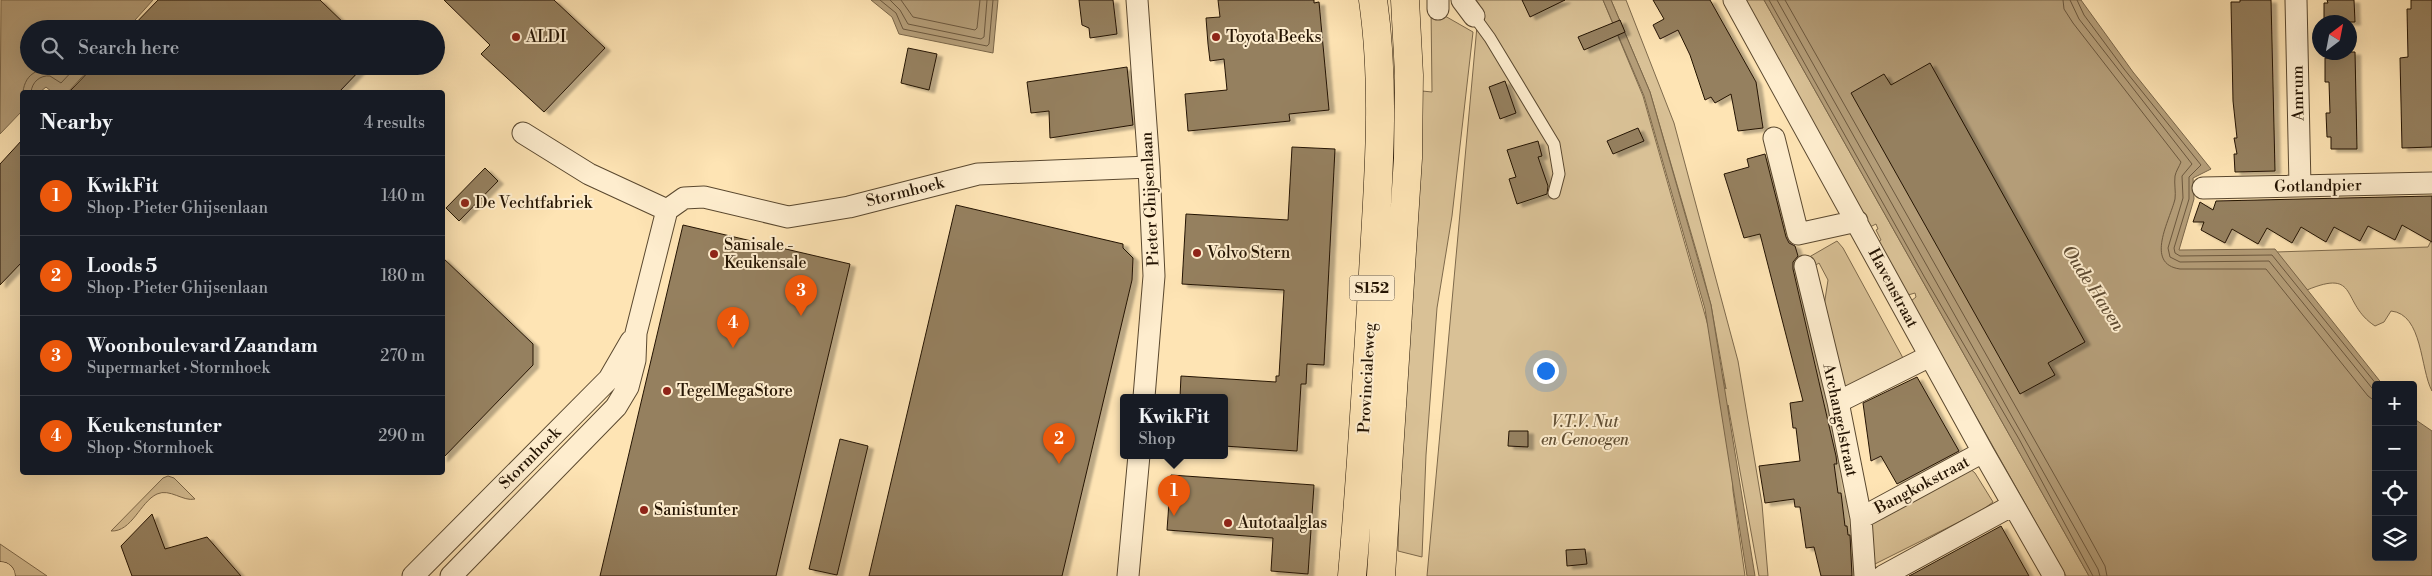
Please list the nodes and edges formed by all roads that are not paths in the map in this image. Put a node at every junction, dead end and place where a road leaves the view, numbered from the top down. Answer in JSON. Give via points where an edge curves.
{"nodes":[{"id":1,"x":1137,"y":0,"type":"edge"},
{"id":2,"x":1373,"y":0,"type":"edge"},
{"id":3,"x":1405,"y":0,"type":"edge"},
{"id":4,"x":1734,"y":0,"type":"edge"},
{"id":5,"x":2296,"y":0,"type":"edge"},
{"id":6,"x":1468,"y":8,"type":"edge"},
{"id":7,"x":523,"y":132,"type":"dead end"},
{"id":8,"x":1774,"y":138,"type":"dead end"},
{"id":9,"x":1149,"y":167,"type":"junction"},
{"id":10,"x":2432,"y":183,"type":"edge"},
{"id":11,"x":2300,"y":186,"type":"junction"},
{"id":12,"x":2203,"y":188,"type":"dead end"},
{"id":13,"x":1554,"y":194,"type":"dead end"},
{"id":14,"x":667,"y":210,"type":"junction"},
{"id":15,"x":1857,"y":221,"type":"junction"},
{"id":16,"x":1805,"y":266,"type":"dead end"},
{"id":17,"x":636,"y":332,"type":"junction"},
{"id":18,"x":1930,"y":356,"type":"junction"},
{"id":19,"x":1144,"y":394,"type":"edge"},
{"id":20,"x":1838,"y":402,"type":"junction"},
{"id":21,"x":1983,"y":452,"type":"junction"},
{"id":22,"x":1139,"y":459,"type":"edge"},
{"id":23,"x":2013,"y":505,"type":"junction"},
{"id":24,"x":1861,"y":518,"type":"junction"},
{"id":25,"x":413,"y":576,"type":"edge"},
{"id":26,"x":451,"y":576,"type":"edge"},
{"id":27,"x":1128,"y":576,"type":"edge"},
{"id":28,"x":1352,"y":576,"type":"edge"},
{"id":29,"x":1381,"y":576,"type":"edge"},
{"id":30,"x":1865,"y":576,"type":"edge"},
{"id":31,"x":1884,"y":576,"type":"edge"},
{"id":32,"x":2054,"y":576,"type":"edge"}],
"edges":[{"from":1,"to":9,"type":"street","name":"Pieter Ghijsenlaan"},
{"from":2,"to":28,"type":"main road","name":"Provincialeweg","number":"S152","via":[[1378,33],[1379,170]]},
{"from":3,"to":29,"type":"main road","name":"Provincialeweg","number":"S152","via":[[1409,75],[1408,158]]},
{"from":4,"to":15,"type":"street","name":"Havenstraat"},
{"from":5,"to":11,"type":"street","name":"Amrum"},
{"from":6,"to":13,"type":"lane","via":[[1490,38],[1554,144],[1559,174]]},
{"from":7,"to":14,"type":"street","via":[[589,174]]},
{"from":8,"to":15,"type":"street","via":[[1798,234]]},
{"from":9,"to":14,"type":"street","name":"Stormhoek","via":[[978,174],[800,216],[776,216],[693,196],[684,198]]},
{"from":9,"to":19,"type":"street","name":"Pieter Ghijsenlaan","via":[[1154,276]]},
{"from":10,"to":11,"type":"street","name":"Gotlandpier"},
{"from":11,"to":12,"type":"street","name":"Gotlandpier"},
{"from":14,"to":17,"type":"street","name":"Stormhoek"},
{"from":15,"to":18,"type":"street","name":"Havenstraat"},
{"from":16,"to":20,"type":"street","name":"Archangelstraat"},
{"from":17,"to":25,"type":"street","name":"Stormhoek","via":[[609,378]]},
{"from":17,"to":26,"type":"street","name":"Stormhoek","via":[[635,360],[628,387],[616,407]]},
{"from":18,"to":20,"type":"street"},
{"from":18,"to":21,"type":"street","name":"Havenstraat"},
{"from":20,"to":24,"type":"street","name":"Archangelstraat"},
{"from":21,"to":23,"type":"street","name":"Havenstraat"},
{"from":21,"to":24,"type":"street","name":"Bangkokstraat"},
{"from":22,"to":27,"type":"street"},
{"from":23,"to":31,"type":"street"},
{"from":23,"to":32,"type":"street","name":"Havenstraat"},
{"from":24,"to":30,"type":"street","name":"Archangelstraat"}]}
